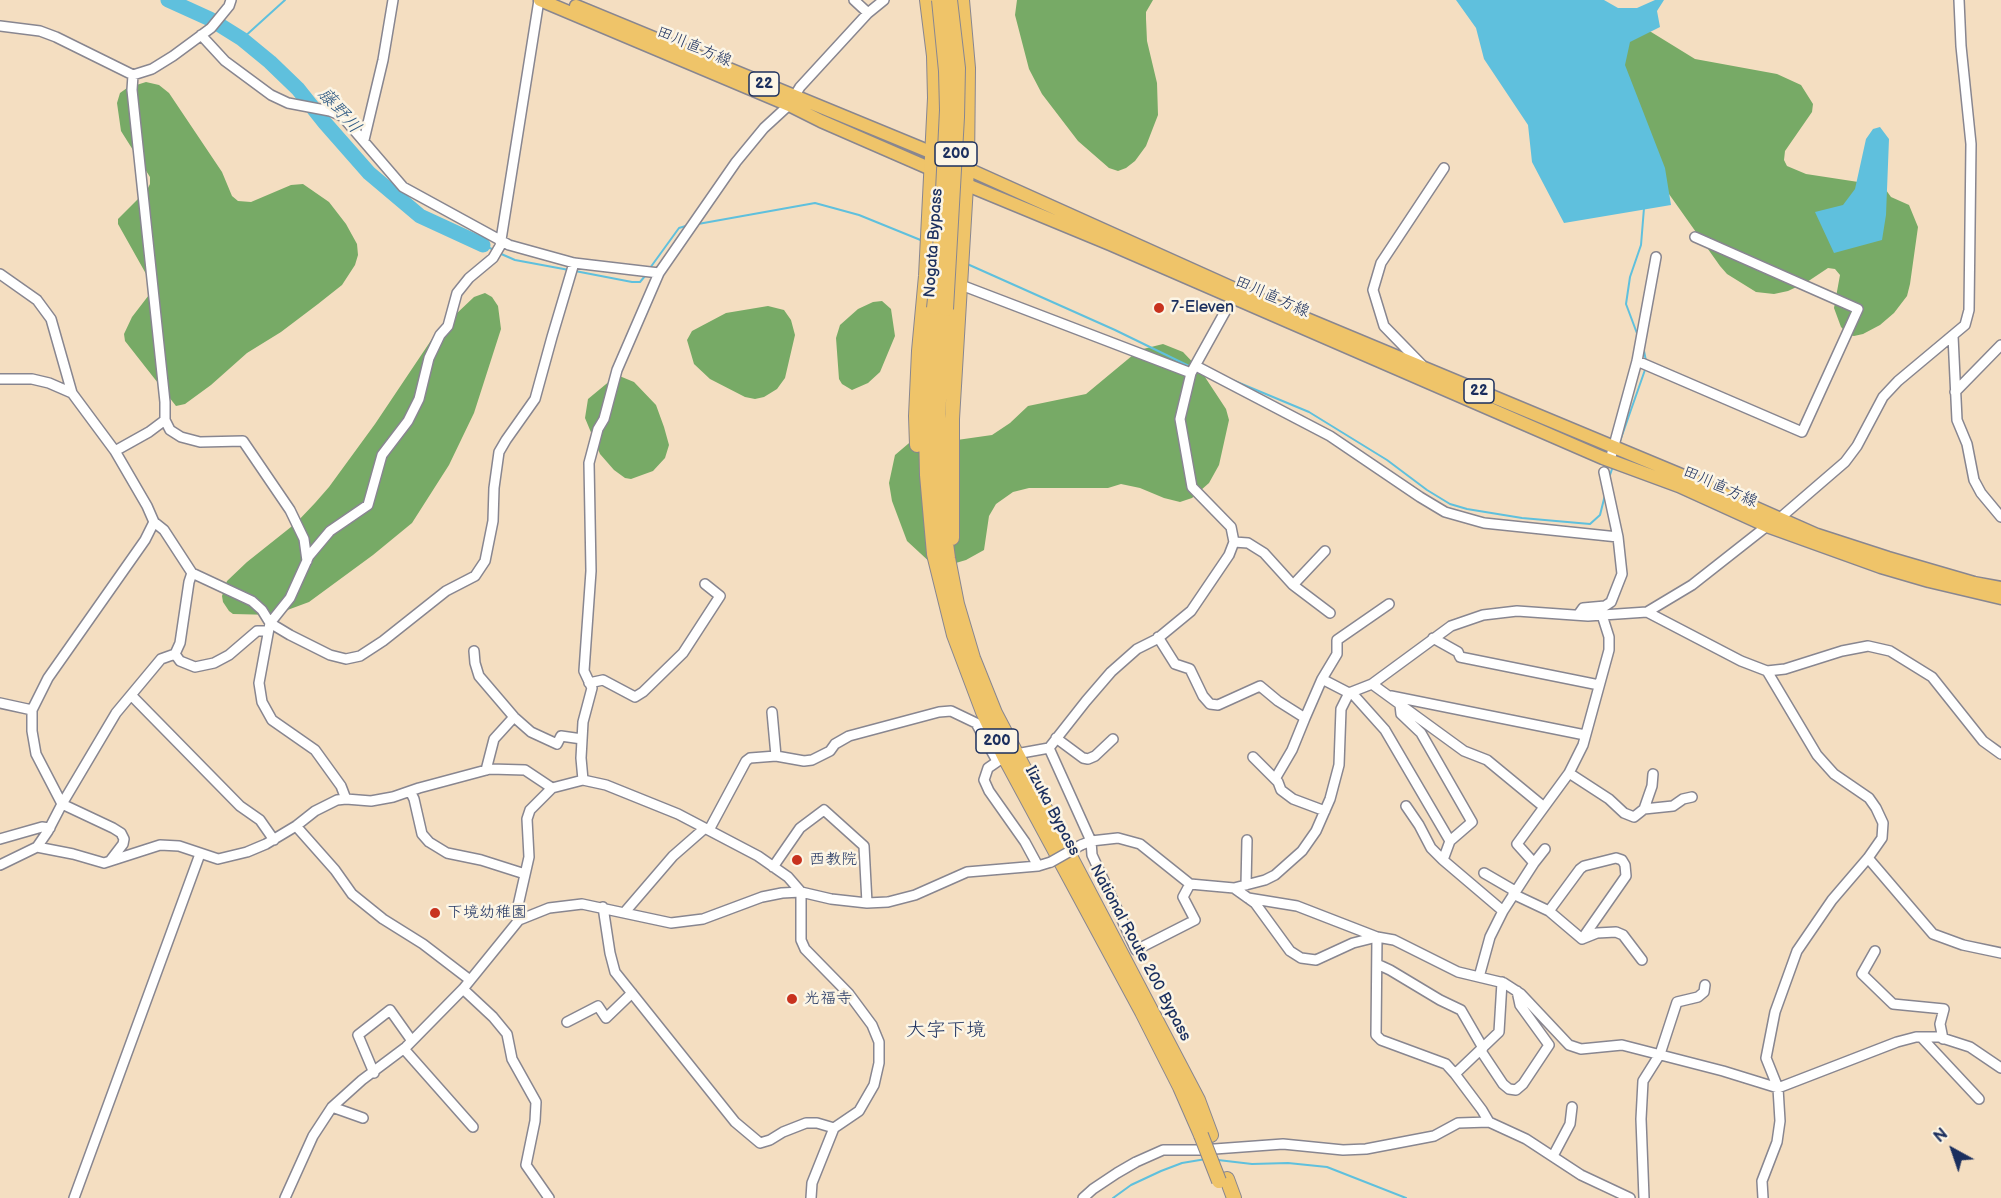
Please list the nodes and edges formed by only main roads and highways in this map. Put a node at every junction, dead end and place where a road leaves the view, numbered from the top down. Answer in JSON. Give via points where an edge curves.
{"nodes":[{"id":1,"x":540,"y":0,"type":"edge"},
{"id":2,"x":561,"y":0,"type":"edge"},
{"id":3,"x":927,"y":0,"type":"edge"},
{"id":4,"x":939,"y":0,"type":"edge"},
{"id":5,"x":950,"y":0,"type":"edge"},
{"id":6,"x":962,"y":0,"type":"edge"},
{"id":7,"x":791,"y":100,"type":"junction"},
{"id":8,"x":933,"y":152,"type":"junction"},
{"id":9,"x":967,"y":169,"type":"junction"},
{"id":10,"x":932,"y":170,"type":"junction"},
{"id":11,"x":965,"y":184,"type":"junction"},
{"id":12,"x":1235,"y":294,"type":"junction"},
{"id":13,"x":940,"y":308,"type":"junction"},
{"id":14,"x":934,"y":554,"type":"junction"},
{"id":15,"x":951,"y":573,"type":"junction"},
{"id":16,"x":2001,"y":588,"type":"edge"},
{"id":17,"x":2001,"y":598,"type":"edge"},
{"id":18,"x":1006,"y":757,"type":"junction"},
{"id":19,"x":1223,"y":1180,"type":"junction"},
{"id":20,"x":1225,"y":1198,"type":"edge"},
{"id":21,"x":1234,"y":1198,"type":"edge"}],
"edges":[{"from":1,"to":7,"type":"main road","name":"田川直方線","number":"22"},
{"from":2,"to":7,"type":"main road","name":"田川直方線","number":"22"},
{"from":3,"to":8,"type":"highway","via":[[934,56]]},
{"from":4,"to":13,"type":"highway","name":"Nogata Bypass","number":"200","bridge":true,"via":[[946,71]]},
{"from":5,"to":13,"type":"highway","name":"Nogata Bypass","number":"200","bridge":true,"via":[[958,107]]},
{"from":6,"to":9,"type":"highway","via":[[968,68]]},
{"from":7,"to":8,"type":"main road","name":"田川直方線","number":"22"},
{"from":7,"to":10,"type":"main road","name":"田川直方線","number":"22","via":[[821,121]]},
{"from":8,"to":9,"type":"main road","name":"田川直方線","number":"22"},
{"from":8,"to":10,"type":"highway"},
{"from":9,"to":11,"type":"highway"},
{"from":9,"to":12,"type":"main road","name":"田川直方線","number":"22"},
{"from":10,"to":11,"type":"main road","name":"田川直方線","number":"22"},
{"from":10,"to":14,"type":"highway","via":[[916,416],[923,512]]},
{"from":11,"to":12,"type":"main road","name":"田川直方線","number":"22"},
{"from":11,"to":15,"type":"highway","via":[[952,419]]},
{"from":12,"to":16,"type":"main road","name":"田川直方線","number":"22","via":[[1426,369],[1817,534],[1888,558]]},
{"from":12,"to":17,"type":"main road","name":"田川直方線","number":"22","via":[[1767,526],[1881,567]]},
{"from":13,"to":14,"type":"highway","name":"Iizuka Bypass","number":"200","via":[[926,430]]},
{"from":13,"to":15,"type":"highway","name":"National Route 200 Bypass","number":"200","via":[[939,493]]},
{"from":14,"to":18,"type":"highway","name":"Iizuka Bypass","number":"200","via":[[958,646],[983,712]]},
{"from":15,"to":18,"type":"highway","name":"National Route 200 Bypass","number":"200","via":[[973,658],[995,713]]},
{"from":18,"to":19,"type":"highway","name":"National Route 200 Bypass","number":"200","via":[[1135,976],[1198,1100]]},
{"from":19,"to":20,"type":"highway","number":"200"},
{"from":19,"to":21,"type":"highway","name":"National Route 200 Bypass","number":"200"}]}
